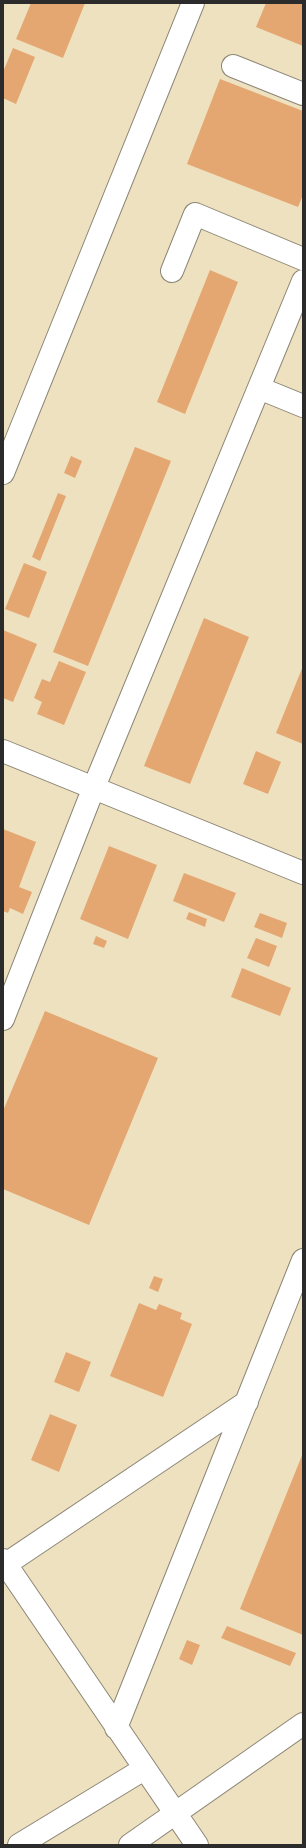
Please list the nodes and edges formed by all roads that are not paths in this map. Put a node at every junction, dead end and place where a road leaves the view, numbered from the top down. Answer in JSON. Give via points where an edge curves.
{"nodes":[{"id":1,"x":193,"y":3,"type":"edge"},
{"id":2,"x":233,"y":66,"type":"dead end"},
{"id":3,"x":303,"y":94,"type":"edge"},
{"id":4,"x":303,"y":259,"type":"edge"},
{"id":5,"x":172,"y":271,"type":"dead end"},
{"id":6,"x":303,"y":281,"type":"edge"},
{"id":7,"x":259,"y":388,"type":"junction"},
{"id":8,"x":303,"y":406,"type":"edge"},
{"id":9,"x":3,"y":473,"type":"edge"},
{"id":10,"x":3,"y":751,"type":"edge"},
{"id":11,"x":94,"y":787,"type":"junction"},
{"id":12,"x":303,"y":873,"type":"edge"},
{"id":13,"x":3,"y":1019,"type":"edge"},
{"id":14,"x":303,"y":1260,"type":"edge"},
{"id":15,"x":246,"y":1402,"type":"junction"},
{"id":16,"x":4,"y":1562,"type":"edge"},
{"id":17,"x":303,"y":1724,"type":"edge"},
{"id":18,"x":116,"y":1728,"type":"junction"},
{"id":19,"x":144,"y":1769,"type":"junction"},
{"id":20,"x":176,"y":1815,"type":"junction"},
{"id":21,"x":19,"y":1845,"type":"edge"},
{"id":22,"x":130,"y":1845,"type":"edge"},
{"id":23,"x":197,"y":1845,"type":"edge"}],
"edges":[{"from":1,"to":9,"type":"street"},
{"from":2,"to":3,"type":"street"},
{"from":4,"to":5,"type":"street","via":[[195,214]]},
{"from":6,"to":7,"type":"street"},
{"from":7,"to":8,"type":"street"},
{"from":7,"to":11,"type":"street"},
{"from":10,"to":11,"type":"street"},
{"from":11,"to":12,"type":"street"},
{"from":11,"to":13,"type":"street"},
{"from":14,"to":15,"type":"street"},
{"from":15,"to":16,"type":"street"},
{"from":15,"to":18,"type":"street"},
{"from":16,"to":18,"type":"street"},
{"from":17,"to":20,"type":"street"},
{"from":18,"to":19,"type":"street"},
{"from":19,"to":20,"type":"street"},
{"from":19,"to":21,"type":"street"},
{"from":20,"to":22,"type":"street"},
{"from":20,"to":23,"type":"street"}]}
